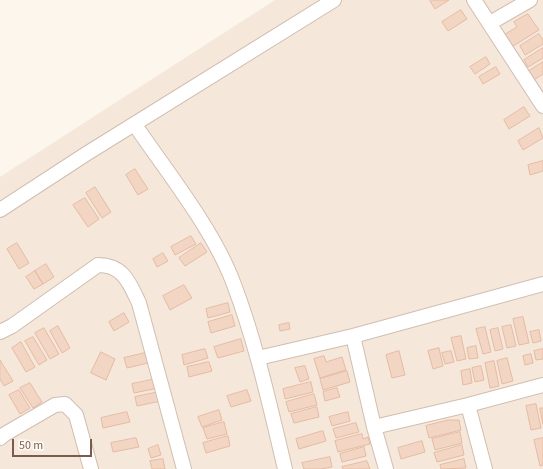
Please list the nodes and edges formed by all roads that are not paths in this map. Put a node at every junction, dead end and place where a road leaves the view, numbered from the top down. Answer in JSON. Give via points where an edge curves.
{"nodes":[{"id":1,"x":334,"y":0,"type":"edge"},
{"id":2,"x":474,"y":0,"type":"edge"},
{"id":3,"x":530,"y":0,"type":"edge"},
{"id":4,"x":490,"y":23,"type":"junction"},
{"id":5,"x":543,"y":106,"type":"edge"},
{"id":6,"x":135,"y":125,"type":"junction"},
{"id":7,"x":0,"y":210,"type":"edge"},
{"id":8,"x":543,"y":284,"type":"edge"},
{"id":9,"x":0,"y":332,"type":"edge"},
{"id":10,"x":353,"y":336,"type":"junction"},
{"id":11,"x":258,"y":358,"type":"junction"},
{"id":12,"x":543,"y":385,"type":"edge"},
{"id":13,"x":468,"y":405,"type":"junction"},
{"id":14,"x":374,"y":427,"type":"junction"},
{"id":15,"x":0,"y":438,"type":"edge"},
{"id":16,"x":90,"y":469,"type":"edge"},
{"id":17,"x":184,"y":469,"type":"edge"},
{"id":18,"x":285,"y":469,"type":"edge"},
{"id":19,"x":386,"y":469,"type":"edge"},
{"id":20,"x":485,"y":469,"type":"edge"}],
"edges":[{"from":1,"to":6,"type":"street"},
{"from":2,"to":4,"type":"street"},
{"from":3,"to":4,"type":"street"},
{"from":4,"to":5,"type":"street"},
{"from":6,"to":7,"type":"street"},
{"from":6,"to":11,"type":"street","via":[[198,216],[218,251],[233,281]]},
{"from":8,"to":10,"type":"street"},
{"from":9,"to":17,"type":"street","via":[[98,265],[110,265],[126,278],[139,303]]},
{"from":10,"to":11,"type":"street"},
{"from":10,"to":14,"type":"street"},
{"from":11,"to":18,"type":"street"},
{"from":12,"to":13,"type":"street"},
{"from":13,"to":14,"type":"street"},
{"from":13,"to":20,"type":"street"},
{"from":14,"to":19,"type":"street"},
{"from":15,"to":16,"type":"street","via":[[54,405],[65,404],[76,415]]}]}
